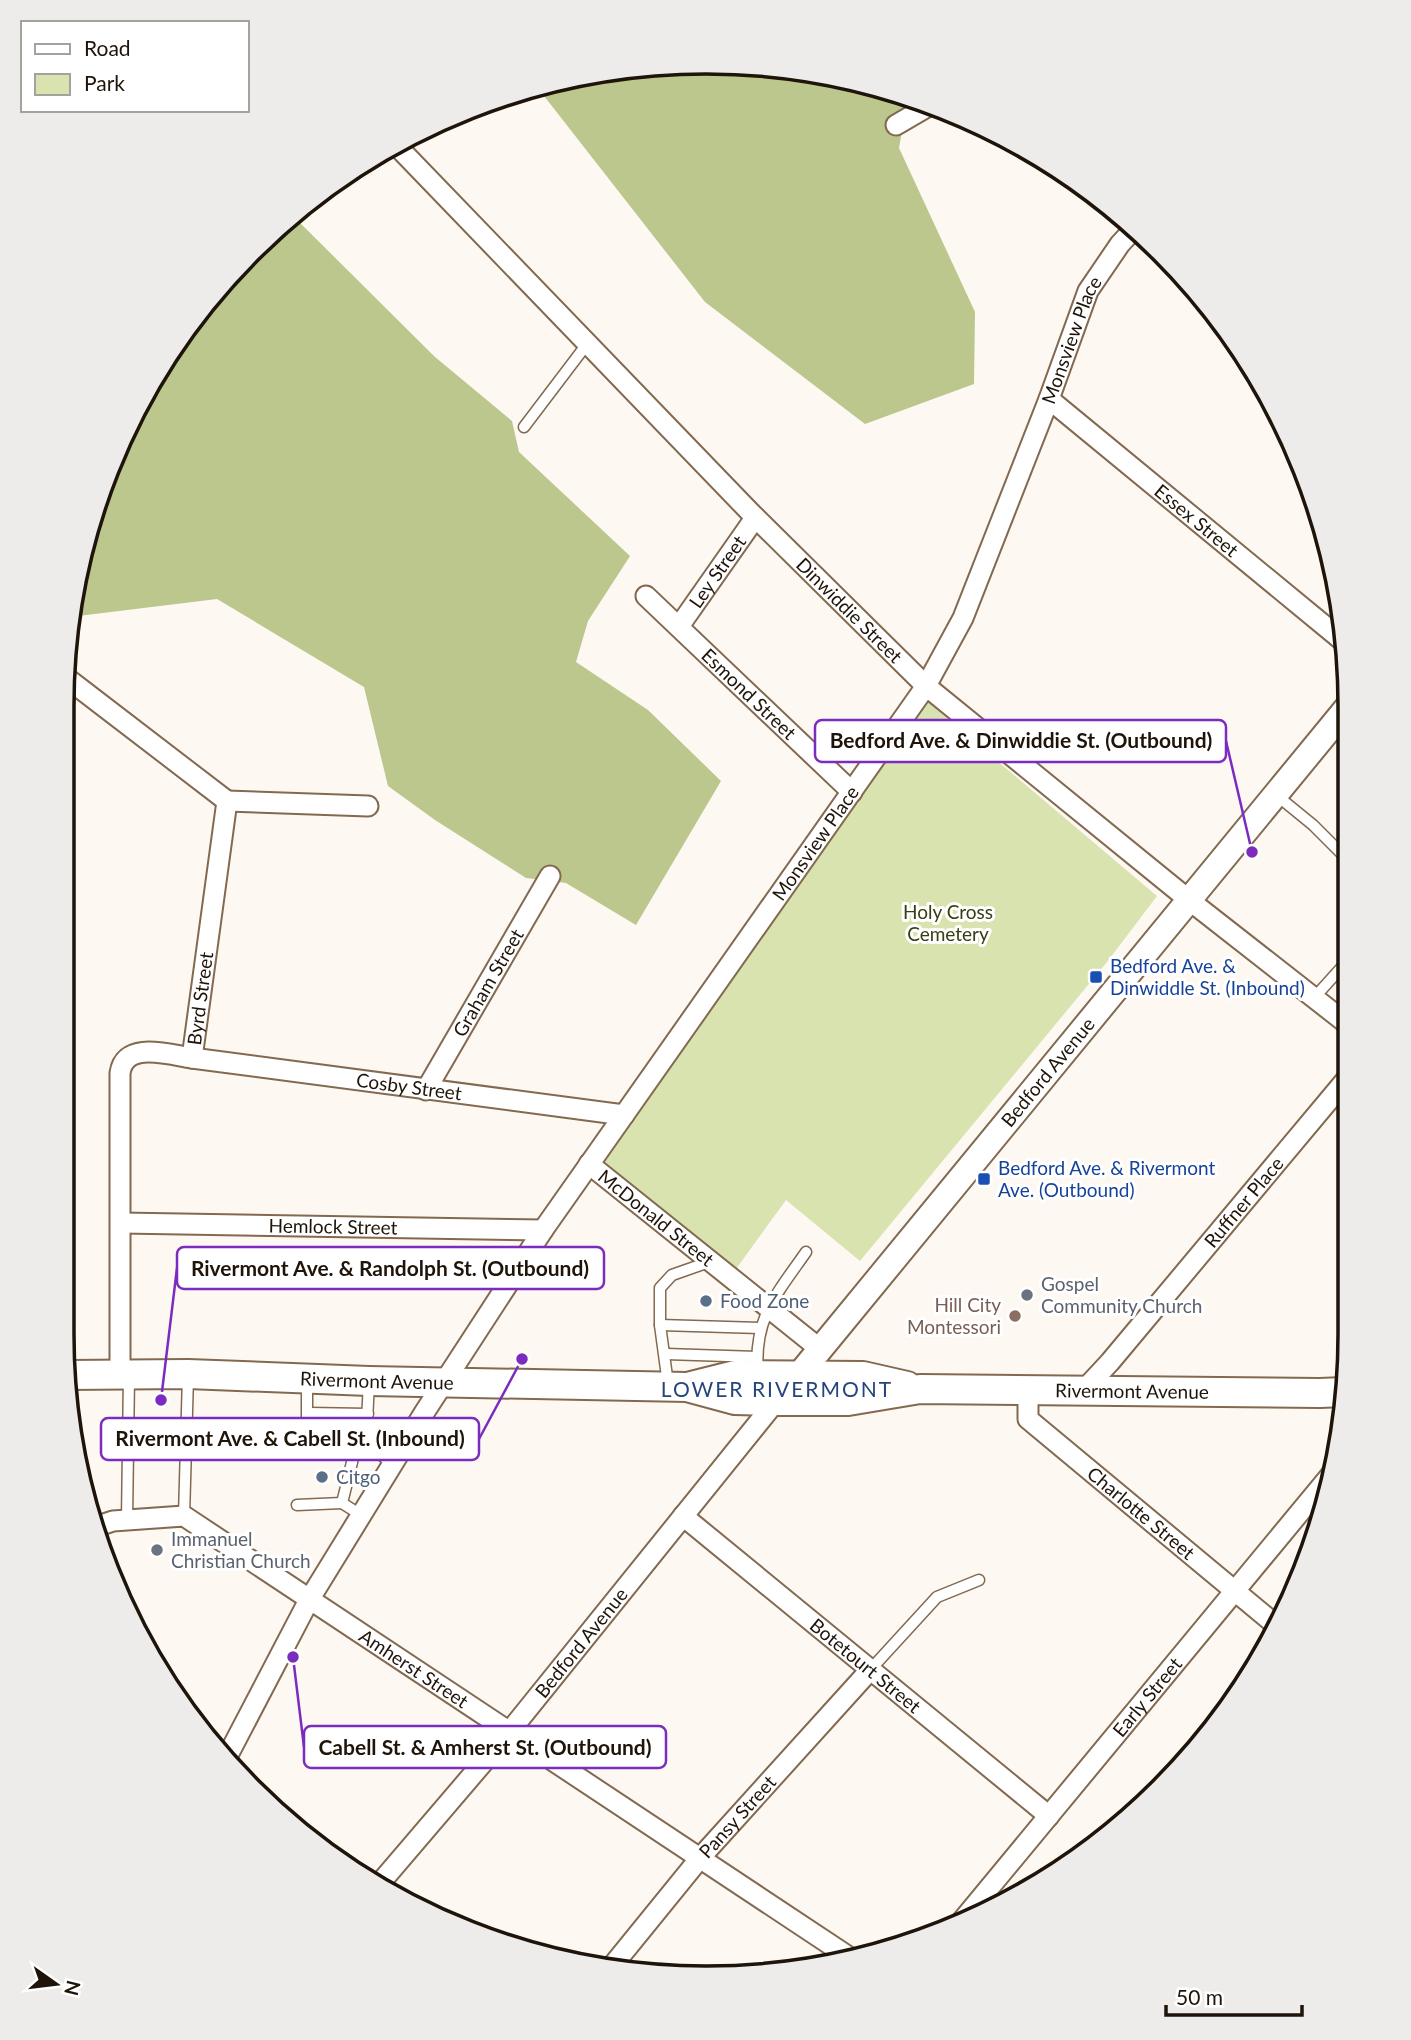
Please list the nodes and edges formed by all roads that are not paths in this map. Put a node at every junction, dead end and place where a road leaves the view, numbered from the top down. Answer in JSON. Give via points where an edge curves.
{"nodes":[{"id":1,"x":920,"y":111,"type":"edge"},
{"id":2,"x":896,"y":125,"type":"dead end"},
{"id":3,"x":402,"y":152,"type":"edge"},
{"id":4,"x":1128,"y":236,"type":"edge"},
{"id":5,"x":587,"y":344,"type":"junction"},
{"id":6,"x":1049,"y":400,"type":"junction"},
{"id":7,"x":524,"y":427,"type":"dead end"},
{"id":8,"x":755,"y":518,"type":"junction"},
{"id":9,"x":646,"y":596,"type":"dead end"},
{"id":10,"x":680,"y":625,"type":"junction"},
{"id":11,"x":1333,"y":633,"type":"edge"},
{"id":12,"x":75,"y":684,"type":"edge"},
{"id":13,"x":926,"y":686,"type":"junction"},
{"id":14,"x":1338,"y":718,"type":"edge"},
{"id":15,"x":852,"y":792,"type":"junction"},
{"id":16,"x":1275,"y":794,"type":"junction"},
{"id":17,"x":227,"y":801,"type":"junction"},
{"id":18,"x":368,"y":806,"type":"dead end"},
{"id":19,"x":1338,"y":850,"type":"edge"},
{"id":20,"x":550,"y":876,"type":"dead end"},
{"id":21,"x":1188,"y":900,"type":"junction"},
{"id":22,"x":1338,"y":971,"type":"edge"},
{"id":23,"x":1314,"y":998,"type":"junction"},
{"id":24,"x":1338,"y":1017,"type":"edge"},
{"id":25,"x":192,"y":1058,"type":"junction"},
{"id":26,"x":1338,"y":1089,"type":"edge"},
{"id":27,"x":426,"y":1090,"type":"junction"},
{"id":28,"x":624,"y":1115,"type":"junction"},
{"id":29,"x":589,"y":1164,"type":"junction"},
{"id":30,"x":121,"y":1223,"type":"junction"},
{"id":31,"x":543,"y":1230,"type":"junction"},
{"id":32,"x":806,"y":1252,"type":"dead end"},
{"id":33,"x":709,"y":1262,"type":"junction"},
{"id":34,"x":768,"y":1308,"type":"junction"},
{"id":35,"x":660,"y":1325,"type":"junction"},
{"id":36,"x":760,"y":1328,"type":"junction"},
{"id":37,"x":820,"y":1349,"type":"junction"},
{"id":38,"x":666,"y":1354,"type":"junction"},
{"id":39,"x":757,"y":1366,"type":"junction"},
{"id":40,"x":188,"y":1374,"type":"junction"},
{"id":41,"x":75,"y":1375,"type":"edge"},
{"id":42,"x":124,"y":1375,"type":"junction"},
{"id":43,"x":799,"y":1375,"type":"junction"},
{"id":44,"x":307,"y":1378,"type":"junction"},
{"id":45,"x":369,"y":1381,"type":"junction"},
{"id":46,"x":444,"y":1383,"type":"junction"},
{"id":47,"x":678,"y":1387,"type":"junction"},
{"id":48,"x":909,"y":1387,"type":"junction"},
{"id":49,"x":1028,"y":1391,"type":"junction"},
{"id":50,"x":1083,"y":1391,"type":"junction"},
{"id":51,"x":1334,"y":1393,"type":"edge"},
{"id":52,"x":776,"y":1401,"type":"junction"},
{"id":53,"x":308,"y":1413,"type":"junction"},
{"id":54,"x":368,"y":1414,"type":"junction"},
{"id":55,"x":366,"y":1440,"type":"junction"},
{"id":56,"x":356,"y":1446,"type":"junction"},
{"id":57,"x":392,"y":1465,"type":"junction"},
{"id":58,"x":1317,"y":1491,"type":"edge"},
{"id":59,"x":342,"y":1503,"type":"junction"},
{"id":60,"x":298,"y":1505,"type":"dead end"},
{"id":61,"x":361,"y":1515,"type":"junction"},
{"id":62,"x":184,"y":1516,"type":"junction"},
{"id":63,"x":683,"y":1516,"type":"junction"},
{"id":64,"x":127,"y":1520,"type":"junction"},
{"id":65,"x":103,"y":1525,"type":"edge"},
{"id":66,"x":979,"y":1580,"type":"dead end"},
{"id":67,"x":1236,"y":1592,"type":"junction"},
{"id":68,"x":309,"y":1600,"type":"junction"},
{"id":69,"x":1269,"y":1620,"type":"edge"},
{"id":70,"x":871,"y":1669,"type":"junction"},
{"id":71,"x":510,"y":1731,"type":"junction"},
{"id":72,"x":230,"y":1751,"type":"edge"},
{"id":73,"x":1049,"y":1816,"type":"junction"},
{"id":74,"x":700,"y":1858,"type":"junction"},
{"id":75,"x":384,"y":1879,"type":"edge"},
{"id":76,"x":975,"y":1906,"type":"edge"},
{"id":77,"x":841,"y":1951,"type":"edge"},
{"id":78,"x":617,"y":1960,"type":"edge"}],
"edges":[{"from":1,"to":2,"type":"street"},
{"from":3,"to":5,"type":"street","name":"Dinwiddie Street"},
{"from":4,"to":6,"type":"street","name":"Monsview Place","via":[[1088,291]]},
{"from":5,"to":7,"type":"lane"},
{"from":5,"to":8,"type":"street","name":"Dinwiddie Street"},
{"from":6,"to":11,"type":"street","name":"Essex Street"},
{"from":6,"to":13,"type":"street","name":"Monsview Place","via":[[963,618]]},
{"from":8,"to":10,"type":"street","name":"Ley Street"},
{"from":8,"to":13,"type":"street","name":"Dinwiddie Street"},
{"from":9,"to":10,"type":"street","name":"Esmond Street"},
{"from":10,"to":15,"type":"street","name":"Esmond Street"},
{"from":12,"to":17,"type":"street"},
{"from":13,"to":15,"type":"street","name":"Monsview Place"},
{"from":13,"to":21,"type":"street","name":"Dinwiddie Street"},
{"from":14,"to":16,"type":"street","name":"Bedford Avenue"},
{"from":15,"to":28,"type":"street","name":"Monsview Place"},
{"from":16,"to":19,"type":"lane"},
{"from":16,"to":21,"type":"street","name":"Bedford Avenue"},
{"from":17,"to":18,"type":"street"},
{"from":17,"to":25,"type":"street","name":"Byrd Street"},
{"from":20,"to":27,"type":"street","name":"Graham Street"},
{"from":21,"to":23,"type":"street","name":"Dinwiddie Street"},
{"from":21,"to":37,"type":"street","name":"Bedford Avenue"},
{"from":22,"to":23,"type":"lane"},
{"from":23,"to":24,"type":"street","name":"Dinwiddie Street"},
{"from":25,"to":27,"type":"street","name":"Cosby Street"},
{"from":25,"to":30,"type":"street","name":"Byrd Street","via":[[140,1052],[123,1062]]},
{"from":26,"to":50,"type":"street","name":"Ruffner Place"},
{"from":27,"to":28,"type":"street","name":"Cosby Street"},
{"from":28,"to":29,"type":"street","name":"Monsview Place"},
{"from":29,"to":31,"type":"street","name":"Monsview Place"},
{"from":29,"to":33,"type":"street","name":"McDonald Street"},
{"from":30,"to":31,"type":"street","name":"Hemlock Street"},
{"from":30,"to":42,"type":"street","name":"Byrd Street"},
{"from":31,"to":46,"type":"street","name":"Monsview Place"},
{"from":32,"to":34,"type":"lane"},
{"from":33,"to":34,"type":"street","name":"McDonald Street"},
{"from":33,"to":35,"type":"lane","via":[[672,1275],[660,1288]]},
{"from":34,"to":36,"type":"lane"},
{"from":34,"to":37,"type":"street","name":"McDonald Street"},
{"from":35,"to":36,"type":"lane"},
{"from":35,"to":38,"type":"lane"},
{"from":36,"to":39,"type":"lane"},
{"from":37,"to":43,"type":"street","name":"Bedford Avenue"},
{"from":38,"to":39,"type":"lane"},
{"from":38,"to":47,"type":"lane"},
{"from":39,"to":43,"type":"main road","name":"Rivermont Avenue"},
{"from":39,"to":47,"type":"main road","name":"Rivermont Avenue"},
{"from":40,"to":42,"type":"main road","name":"Rivermont Avenue"},
{"from":40,"to":44,"type":"main road","name":"Rivermont Avenue"},
{"from":40,"to":62,"type":"lane"},
{"from":41,"to":42,"type":"main road","name":"Rivermont Avenue"},
{"from":42,"to":64,"type":"lane"},
{"from":43,"to":48,"type":"main road","name":"Rivermont Avenue","via":[[863,1376]]},
{"from":44,"to":45,"type":"main road","name":"Rivermont Avenue"},
{"from":44,"to":53,"type":"lane"},
{"from":45,"to":46,"type":"main road","name":"Rivermont Avenue"},
{"from":45,"to":54,"type":"lane"},
{"from":46,"to":47,"type":"main road","name":"Rivermont Avenue"},
{"from":46,"to":57,"type":"street","name":"Monsview Place"},
{"from":47,"to":52,"type":"main road","name":"Rivermont Avenue","via":[[735,1400]]},
{"from":48,"to":49,"type":"main road","name":"Rivermont Avenue"},
{"from":48,"to":52,"type":"main road","name":"Rivermont Avenue","via":[[848,1401]]},
{"from":49,"to":50,"type":"main road","name":"Rivermont Avenue"},
{"from":49,"to":67,"type":"street","name":"Charlotte Street","via":[[1028,1419]]},
{"from":50,"to":51,"type":"main road","name":"Rivermont Avenue"},
{"from":52,"to":63,"type":"street","name":"Bedford Avenue"},
{"from":53,"to":54,"type":"lane"},
{"from":53,"to":56,"type":"lane","via":[[307,1445]]},
{"from":54,"to":55,"type":"lane"},
{"from":55,"to":56,"type":"lane"},
{"from":55,"to":57,"type":"lane"},
{"from":56,"to":59,"type":"lane"},
{"from":57,"to":61,"type":"street","name":"Monsview Place"},
{"from":58,"to":67,"type":"street","name":"Early Street"},
{"from":59,"to":60,"type":"lane"},
{"from":59,"to":61,"type":"lane"},
{"from":61,"to":68,"type":"street","name":"Monsview Place"},
{"from":62,"to":64,"type":"street"},
{"from":62,"to":68,"type":"street","name":"Amherst Street"},
{"from":63,"to":70,"type":"street","name":"Botetourt Street"},
{"from":63,"to":71,"type":"street","name":"Bedford Avenue"},
{"from":64,"to":65,"type":"street"},
{"from":66,"to":70,"type":"lane","via":[[936,1597]]},
{"from":67,"to":69,"type":"street","name":"Charlotte Street"},
{"from":67,"to":73,"type":"street","name":"Early Street"},
{"from":68,"to":71,"type":"street","name":"Amherst Street"},
{"from":68,"to":72,"type":"street","name":"Monsview Place"},
{"from":70,"to":73,"type":"street","name":"Botetourt Street"},
{"from":70,"to":74,"type":"street","name":"Pansy Street"},
{"from":71,"to":74,"type":"street","name":"Amherst Street"},
{"from":71,"to":75,"type":"street","name":"Bedford Avenue"},
{"from":73,"to":76,"type":"street","name":"Early Street"},
{"from":74,"to":77,"type":"street","name":"Amherst Street"},
{"from":74,"to":78,"type":"street","name":"Pansy Street"}]}
